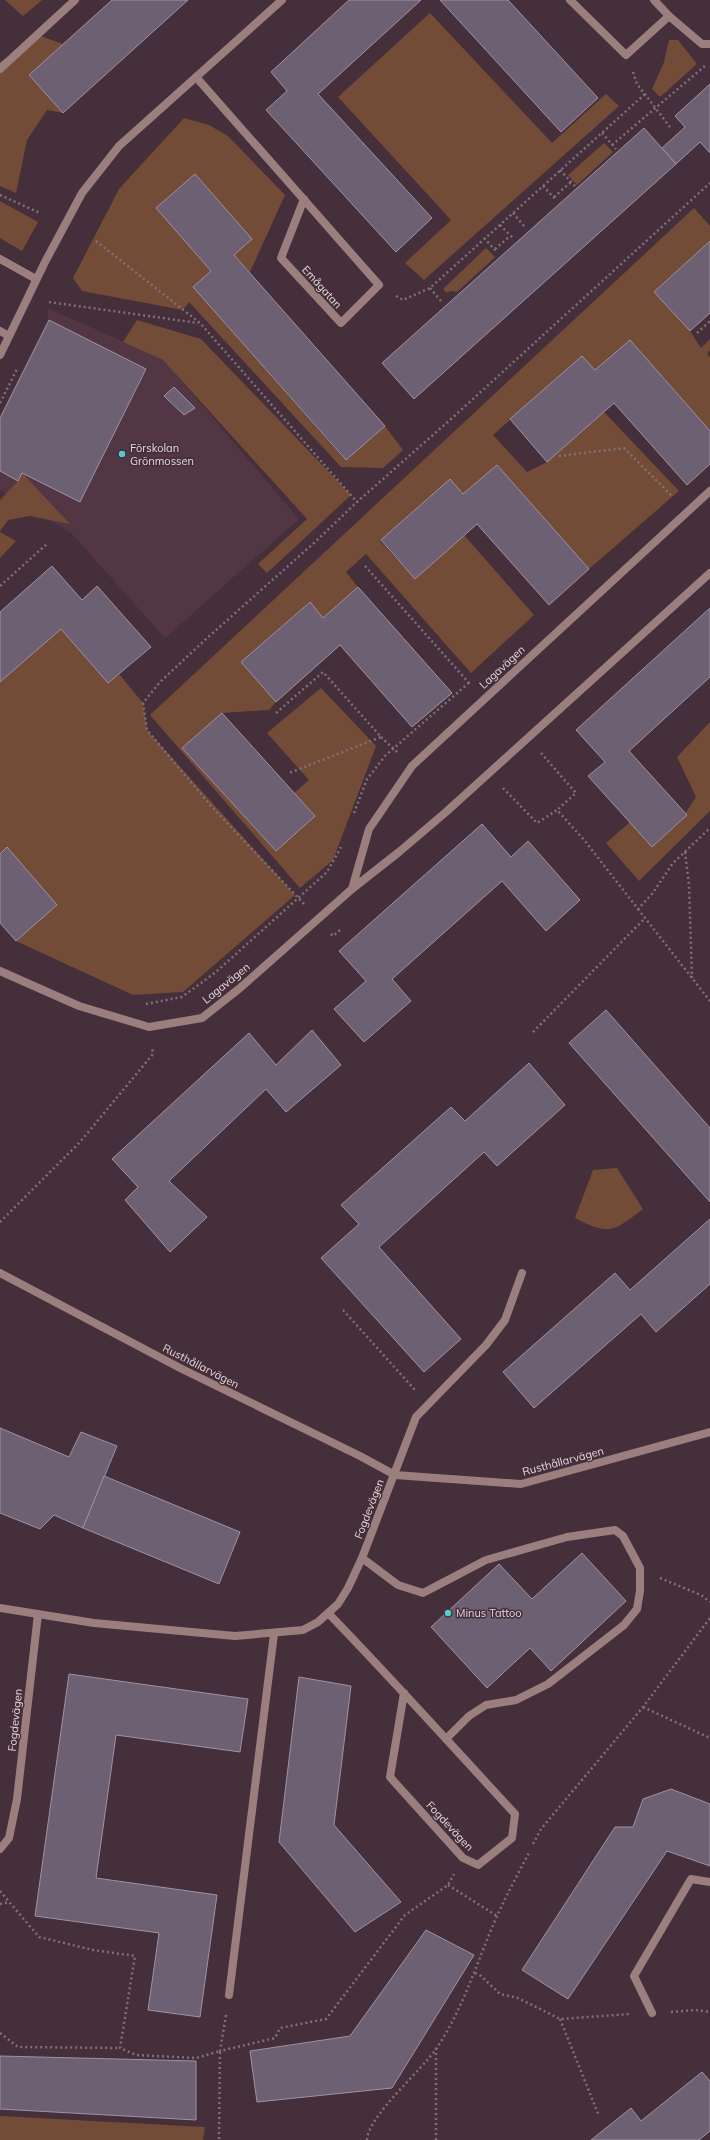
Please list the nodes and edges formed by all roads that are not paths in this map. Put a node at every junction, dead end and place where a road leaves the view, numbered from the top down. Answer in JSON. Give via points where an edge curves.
{"nodes":[{"id":1,"x":75,"y":0,"type":"edge"},
{"id":2,"x":282,"y":0,"type":"edge"},
{"id":3,"x":570,"y":0,"type":"edge"},
{"id":4,"x":654,"y":0,"type":"edge"},
{"id":5,"x":669,"y":16,"type":"junction"},
{"id":6,"x":710,"y":44,"type":"edge"},
{"id":7,"x":0,"y":69,"type":"edge"},
{"id":8,"x":196,"y":77,"type":"junction"},
{"id":9,"x":304,"y":199,"type":"junction"},
{"id":10,"x":0,"y":259,"type":"edge"},
{"id":11,"x":36,"y":279,"type":"junction"},
{"id":12,"x":0,"y":331,"type":"edge"},
{"id":13,"x":10,"y":336,"type":"junction"},
{"id":14,"x":0,"y":355,"type":"edge"},
{"id":15,"x":710,"y":491,"type":"edge"},
{"id":16,"x":710,"y":573,"type":"edge"},
{"id":17,"x":352,"y":888,"type":"junction"},
{"id":18,"x":0,"y":970,"type":"edge"},
{"id":19,"x":0,"y":1273,"type":"edge"},
{"id":20,"x":522,"y":1273,"type":"dead end"},
{"id":21,"x":710,"y":1432,"type":"edge"},
{"id":22,"x":395,"y":1474,"type":"junction"},
{"id":23,"x":362,"y":1558,"type":"junction"},
{"id":24,"x":0,"y":1608,"type":"edge"},
{"id":25,"x":38,"y":1614,"type":"junction"},
{"id":26,"x":329,"y":1614,"type":"junction"},
{"id":27,"x":274,"y":1634,"type":"junction"},
{"id":28,"x":404,"y":1693,"type":"junction"},
{"id":29,"x":446,"y":1739,"type":"junction"},
{"id":30,"x":0,"y":1849,"type":"edge"},
{"id":31,"x":710,"y":1882,"type":"edge"},
{"id":32,"x":229,"y":1995,"type":"road end"},
{"id":33,"x":652,"y":2013,"type":"road end"}],
"edges":[{"from":1,"to":7,"type":"street"},
{"from":2,"to":8,"type":"street"},
{"from":3,"to":5,"type":"street","via":[[626,55]]},
{"from":4,"to":5,"type":"street"},
{"from":5,"to":6,"type":"street","via":[[702,44]]},
{"from":8,"to":9,"type":"street"},
{"from":8,"to":11,"type":"street","via":[[119,146],[82,193]]},
{"from":9,"to":9,"type":"street","name":"Emågatan","via":[[379,285],[340,323],[281,258]]},
{"from":10,"to":11,"type":"street"},
{"from":11,"to":13,"type":"street"},
{"from":12,"to":13,"type":"street"},
{"from":13,"to":14,"type":"street"},
{"from":15,"to":17,"type":"street","name":"Lagavägen","via":[[483,699],[408,772],[369,829]]},
{"from":16,"to":17,"type":"street","name":"Lagavägen","via":[[490,772],[399,852]]},
{"from":17,"to":18,"type":"street","name":"Lagavägen","via":[[240,988],[202,1018],[149,1027],[79,1006]]},
{"from":19,"to":22,"type":"street","name":"Rusthållarvägen","via":[[182,1369]]},
{"from":20,"to":22,"type":"street","via":[[505,1320],[486,1346],[416,1418]]},
{"from":21,"to":22,"type":"street","name":"Rusthållarvägen","via":[[521,1484]]},
{"from":22,"to":23,"type":"street","name":"Fogdevägen"},
{"from":23,"to":26,"type":"street","name":"Fogdevägen","via":[[348,1588]]},
{"from":23,"to":29,"type":"street","via":[[398,1586],[423,1592],[486,1560],[567,1537],[615,1530],[623,1536],[640,1568],[637,1609],[624,1624],[548,1684],[516,1700],[486,1705],[469,1716]]},
{"from":24,"to":25,"type":"street","name":"Fogdevägen"},
{"from":25,"to":27,"type":"street","name":"Fogdevägen","via":[[94,1623],[235,1636]]},
{"from":25,"to":30,"type":"street","name":"Fogdevägen","via":[[17,1799],[9,1838]]},
{"from":26,"to":27,"type":"street","name":"Fogdevägen","via":[[303,1630]]},
{"from":26,"to":28,"type":"street","name":"Fogdevägen"},
{"from":27,"to":32,"type":"street"},
{"from":28,"to":29,"type":"street","name":"Fogdevägen"},
{"from":28,"to":29,"type":"street","name":"Fogdevägen","via":[[390,1777],[462,1858],[478,1865],[512,1838],[515,1814]]},
{"from":31,"to":33,"type":"street","via":[[691,1880],[634,1976]]}]}
